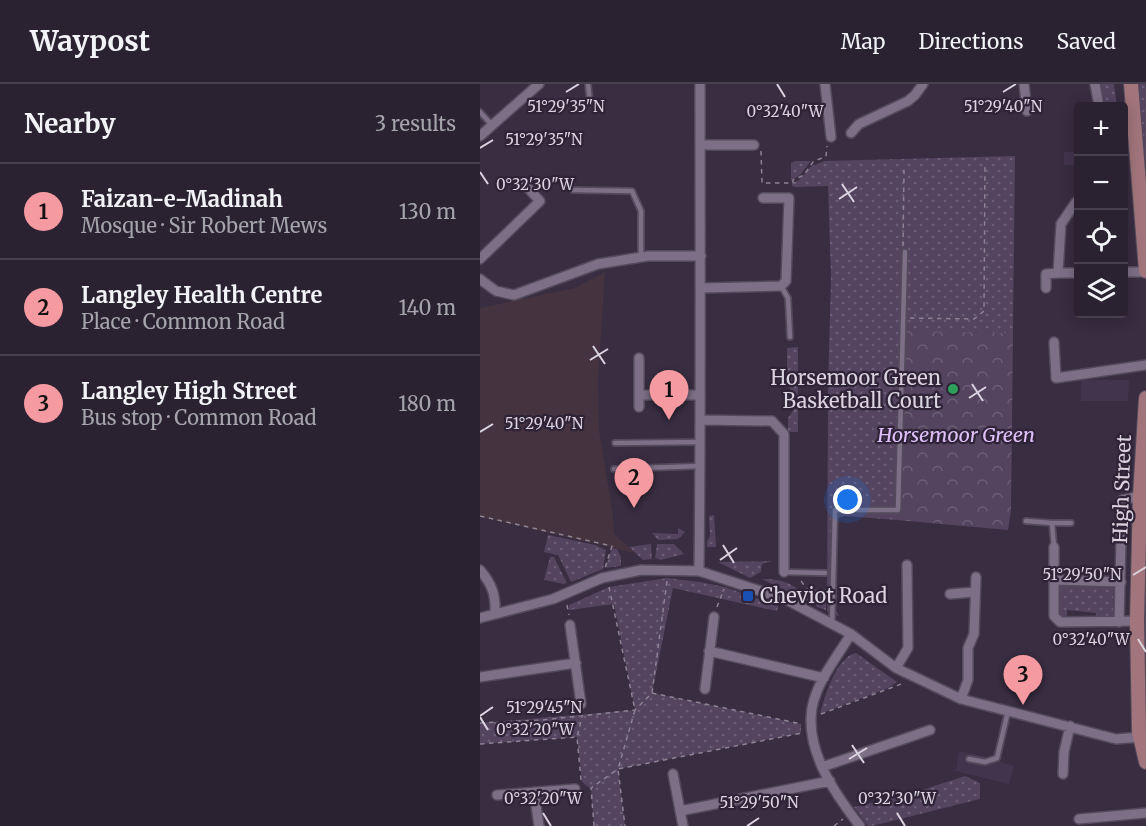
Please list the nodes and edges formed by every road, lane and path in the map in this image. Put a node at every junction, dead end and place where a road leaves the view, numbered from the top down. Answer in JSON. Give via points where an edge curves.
{"nodes":[{"id":1,"x":539,"y":84,"type":"edge"},
{"id":2,"x":588,"y":84,"type":"edge"},
{"id":3,"x":700,"y":84,"type":"edge"},
{"id":4,"x":825,"y":84,"type":"edge"},
{"id":5,"x":923,"y":84,"type":"edge"},
{"id":6,"x":1024,"y":84,"type":"edge"},
{"id":7,"x":1095,"y":84,"type":"edge"},
{"id":8,"x":1131,"y":84,"type":"edge"},
{"id":9,"x":590,"y":102,"type":"dead end"},
{"id":10,"x":1099,"y":102,"type":"edge"},
{"id":11,"x":1027,"y":111,"type":"dead end"},
{"id":12,"x":480,"y":112,"type":"edge"},
{"id":13,"x":1129,"y":119,"type":"edge"},
{"id":14,"x":492,"y":125,"type":"junction"},
{"id":15,"x":851,"y":133,"type":"dead end"},
{"id":16,"x":480,"y":136,"type":"edge"},
{"id":17,"x":831,"y":137,"type":"joint"},
{"id":18,"x":700,"y":145,"type":"junction"},
{"id":19,"x":754,"y":145,"type":"joint"},
{"id":20,"x":985,"y":164,"type":"dead end"},
{"id":21,"x":904,"y":170,"type":"dead end"},
{"id":22,"x":524,"y":184,"type":"dead end"},
{"id":23,"x":573,"y":190,"type":"dead end"},
{"id":24,"x":763,"y":198,"type":"dead end"},
{"id":25,"x":1074,"y":205,"type":"edge"},
{"id":26,"x":906,"y":252,"type":"joint"},
{"id":27,"x":701,"y":256,"type":"junction"},
{"id":28,"x":641,"y":257,"type":"junction"},
{"id":29,"x":480,"y":259,"type":"edge"},
{"id":30,"x":1128,"y":272,"type":"edge"},
{"id":31,"x":1146,"y":272,"type":"edge"},
{"id":32,"x":1058,"y":273,"type":"junction"},
{"id":33,"x":1074,"y":273,"type":"edge"},
{"id":34,"x":480,"y":279,"type":"edge"},
{"id":35,"x":781,"y":286,"type":"junction"},
{"id":36,"x":701,"y":288,"type":"junction"},
{"id":37,"x":1046,"y":288,"type":"dead end"},
{"id":38,"x":904,"y":318,"type":"junction"},
{"id":39,"x":790,"y":337,"type":"dead end"},
{"id":40,"x":1054,"y":342,"type":"dead end"},
{"id":41,"x":639,"y":358,"type":"dead end"},
{"id":42,"x":1146,"y":365,"type":"edge"},
{"id":43,"x":639,"y":395,"type":"junction"},
{"id":44,"x":699,"y":395,"type":"junction"},
{"id":45,"x":1146,"y":398,"type":"edge"},
{"id":46,"x":639,"y":407,"type":"dead end"},
{"id":47,"x":700,"y":420,"type":"junction"},
{"id":48,"x":700,"y":442,"type":"junction"},
{"id":49,"x":615,"y":443,"type":"dead end"},
{"id":50,"x":700,"y":466,"type":"junction"},
{"id":51,"x":614,"y":469,"type":"dead end"},
{"id":52,"x":1140,"y":496,"type":"junction"},
{"id":53,"x":480,"y":516,"type":"edge"},
{"id":54,"x":1026,"y":521,"type":"dead end"},
{"id":55,"x":1052,"y":523,"type":"junction"},
{"id":56,"x":1071,"y":523,"type":"dead end"},
{"id":57,"x":1054,"y":547,"type":"joint"},
{"id":58,"x":907,"y":565,"type":"dead end"},
{"id":59,"x":480,"y":570,"type":"edge"},
{"id":60,"x":672,"y":570,"type":"junction"},
{"id":61,"x":699,"y":571,"type":"junction"},
{"id":62,"x":784,"y":572,"type":"joint"},
{"id":63,"x":795,"y":573,"type":"junction"},
{"id":64,"x":825,"y":573,"type":"dead end"},
{"id":65,"x":607,"y":577,"type":"junction"},
{"id":66,"x":976,"y":577,"type":"dead end"},
{"id":67,"x":726,"y":579,"type":"junction"},
{"id":68,"x":1055,"y":580,"type":"junction"},
{"id":69,"x":1121,"y":582,"type":"junction"},
{"id":70,"x":975,"y":592,"type":"junction"},
{"id":71,"x":566,"y":594,"type":"junction"},
{"id":72,"x":950,"y":594,"type":"dead end"},
{"id":73,"x":820,"y":607,"type":"dead end"},
{"id":74,"x":495,"y":614,"type":"junction"},
{"id":75,"x":714,"y":616,"type":"joint"},
{"id":76,"x":480,"y":618,"type":"edge"},
{"id":77,"x":1137,"y":621,"type":"junction"},
{"id":78,"x":1119,"y":622,"type":"junction"},
{"id":79,"x":832,"y":624,"type":"junction"},
{"id":80,"x":570,"y":625,"type":"joint"},
{"id":81,"x":851,"y":634,"type":"junction"},
{"id":82,"x":710,"y":651,"type":"junction"},
{"id":83,"x":576,"y":663,"type":"junction"},
{"id":84,"x":896,"y":668,"type":"junction"},
{"id":85,"x":480,"y":677,"type":"edge"},
{"id":86,"x":824,"y":678,"type":"junction"},
{"id":87,"x":917,"y":678,"type":"junction"},
{"id":88,"x":705,"y":689,"type":"dead end"},
{"id":89,"x":652,"y":693,"type":"junction"},
{"id":90,"x":961,"y":699,"type":"junction"},
{"id":91,"x":581,"y":704,"type":"dead end"},
{"id":92,"x":635,"y":710,"type":"junction"},
{"id":93,"x":1008,"y":711,"type":"junction"},
{"id":94,"x":583,"y":715,"type":"junction"},
{"id":95,"x":480,"y":723,"type":"edge"},
{"id":96,"x":812,"y":725,"type":"junction"},
{"id":97,"x":1070,"y":726,"type":"junction"},
{"id":98,"x":930,"y":730,"type":"dead end"},
{"id":99,"x":577,"y":737,"type":"junction"},
{"id":100,"x":1141,"y":737,"type":"junction"},
{"id":101,"x":480,"y":744,"type":"edge"},
{"id":102,"x":969,"y":759,"type":"dead end"},
{"id":103,"x":1146,"y":762,"type":"edge"},
{"id":104,"x":822,"y":766,"type":"junction"},
{"id":105,"x":618,"y":769,"type":"junction"},
{"id":106,"x":673,"y":774,"type":"dead end"},
{"id":107,"x":1063,"y":774,"type":"dead end"},
{"id":108,"x":830,"y":782,"type":"junction"},
{"id":109,"x":579,"y":786,"type":"joint"},
{"id":110,"x":534,"y":792,"type":"junction"},
{"id":111,"x":497,"y":795,"type":"dead end"},
{"id":112,"x":680,"y":811,"type":"junction"},
{"id":113,"x":1146,"y":813,"type":"edge"},
{"id":114,"x":1078,"y":819,"type":"dead end"},
{"id":115,"x":1094,"y":821,"type":"edge"},
{"id":116,"x":539,"y":826,"type":"edge"},
{"id":117,"x":594,"y":826,"type":"edge"},
{"id":118,"x":625,"y":826,"type":"edge"},
{"id":119,"x":683,"y":826,"type":"edge"},
{"id":120,"x":860,"y":826,"type":"edge"}],
"edges":[{"from":1,"to":14,"type":"street"},
{"from":2,"to":9,"type":"lane"},
{"from":3,"to":18,"type":"street"},
{"from":4,"to":17,"type":"street"},
{"from":5,"to":15,"type":"street","via":[[908,101],[859,124]]},
{"from":6,"to":11,"type":"street"},
{"from":7,"to":10,"type":"street"},
{"from":8,"to":13,"type":"main road"},
{"from":12,"to":14,"type":"lane"},
{"from":13,"to":31,"type":"main road"},
{"from":14,"to":16,"type":"street"},
{"from":17,"to":19,"type":"path","via":[[826,156],[813,162],[793,183],[762,183],[760,145]]},
{"from":18,"to":19,"type":"street"},
{"from":18,"to":27,"type":"street"},
{"from":20,"to":38,"type":"path","via":[[984,311],[974,319]]},
{"from":21,"to":26,"type":"path"},
{"from":22,"to":29,"type":"street","via":[[540,201]]},
{"from":23,"to":28,"type":"lane","via":[[632,191],[641,211]]},
{"from":24,"to":35,"type":"street","via":[[789,198],[788,269],[786,282]]},
{"from":25,"to":32,"type":"street","via":[[1061,224]]},
{"from":26,"to":38,"type":"lane"},
{"from":27,"to":28,"type":"street"},
{"from":27,"to":36,"type":"street"},
{"from":28,"to":34,"type":"street","via":[[598,264],[514,295],[496,291]]},
{"from":30,"to":31,"type":"street"},
{"from":32,"to":33,"type":"street"},
{"from":32,"to":37,"type":"street","via":[[1046,274]]},
{"from":35,"to":36,"type":"street"},
{"from":35,"to":39,"type":"lane","via":[[788,298]]},
{"from":36,"to":44,"type":"street"},
{"from":38,"to":79,"type":"lane","via":[[898,510],[835,510]]},
{"from":40,"to":42,"type":"street","via":[[1056,378]]},
{"from":41,"to":43,"type":"street"},
{"from":43,"to":44,"type":"street"},
{"from":43,"to":46,"type":"street"},
{"from":44,"to":47,"type":"street"},
{"from":45,"to":52,"type":"main road","name":"High Street"},
{"from":47,"to":48,"type":"street"},
{"from":47,"to":62,"type":"street","via":[[772,421],[784,435]]},
{"from":48,"to":49,"type":"lane"},
{"from":48,"to":50,"type":"street"},
{"from":50,"to":51,"type":"lane"},
{"from":50,"to":61,"type":"street"},
{"from":52,"to":69,"type":"street","via":[[1122,500]]},
{"from":52,"to":77,"type":"main road","name":"High Street"},
{"from":53,"to":65,"type":"path","via":[[612,546]]},
{"from":54,"to":55,"type":"lane"},
{"from":55,"to":56,"type":"lane"},
{"from":55,"to":57,"type":"lane"},
{"from":57,"to":68,"type":"street"},
{"from":58,"to":84,"type":"street","via":[[908,648]]},
{"from":59,"to":74,"type":"street","via":[[492,585]]},
{"from":60,"to":61,"type":"street"},
{"from":60,"to":65,"type":"street","via":[[641,570]]},
{"from":60,"to":89,"type":"path","via":[[667,578]]},
{"from":61,"to":67,"type":"street"},
{"from":62,"to":63,"type":"lane"},
{"from":63,"to":64,"type":"lane"},
{"from":63,"to":73,"type":"path"},
{"from":65,"to":71,"type":"street"},
{"from":65,"to":92,"type":"path"},
{"from":66,"to":70,"type":"street"},
{"from":67,"to":75,"type":"path"},
{"from":67,"to":79,"type":"street","via":[[785,599]]},
{"from":68,"to":69,"type":"street"},
{"from":68,"to":78,"type":"street","via":[[1054,616],[1060,622]]},
{"from":69,"to":78,"type":"street"},
{"from":70,"to":72,"type":"street"},
{"from":70,"to":90,"type":"street","via":[[968,680]]},
{"from":71,"to":74,"type":"street"},
{"from":71,"to":80,"type":"path"},
{"from":74,"to":76,"type":"street"},
{"from":75,"to":82,"type":"street"},
{"from":77,"to":78,"type":"street"},
{"from":77,"to":100,"type":"main road","name":"High Street"},
{"from":79,"to":81,"type":"street"},
{"from":80,"to":83,"type":"street"},
{"from":81,"to":84,"type":"street"},
{"from":81,"to":86,"type":"street"},
{"from":82,"to":86,"type":"street"},
{"from":82,"to":88,"type":"street"},
{"from":83,"to":85,"type":"street"},
{"from":83,"to":91,"type":"street"},
{"from":84,"to":87,"type":"street"},
{"from":86,"to":96,"type":"street","via":[[812,708]]},
{"from":87,"to":90,"type":"street"},
{"from":87,"to":96,"type":"path"},
{"from":89,"to":92,"type":"path"},
{"from":89,"to":96,"type":"path"},
{"from":90,"to":93,"type":"street"},
{"from":92,"to":94,"type":"path"},
{"from":92,"to":105,"type":"path"},
{"from":93,"to":97,"type":"street"},
{"from":93,"to":102,"type":"lane","via":[[997,758],[985,762]]},
{"from":94,"to":95,"type":"path"},
{"from":94,"to":99,"type":"path"},
{"from":96,"to":104,"type":"street"},
{"from":96,"to":105,"type":"path"},
{"from":97,"to":100,"type":"street","via":[[1116,739]]},
{"from":97,"to":107,"type":"street"},
{"from":98,"to":104,"type":"street"},
{"from":99,"to":101,"type":"path"},
{"from":99,"to":109,"type":"path"},
{"from":100,"to":103,"type":"main road","name":"High Street"},
{"from":104,"to":108,"type":"street"},
{"from":105,"to":117,"type":"path","via":[[591,788]]},
{"from":105,"to":118,"type":"path"},
{"from":106,"to":112,"type":"street"},
{"from":108,"to":112,"type":"street"},
{"from":108,"to":120,"type":"street"},
{"from":109,"to":110,"type":"street"},
{"from":110,"to":111,"type":"street"},
{"from":110,"to":116,"type":"street"},
{"from":112,"to":119,"type":"street"},
{"from":113,"to":115,"type":"street"},
{"from":114,"to":115,"type":"street"}]}
